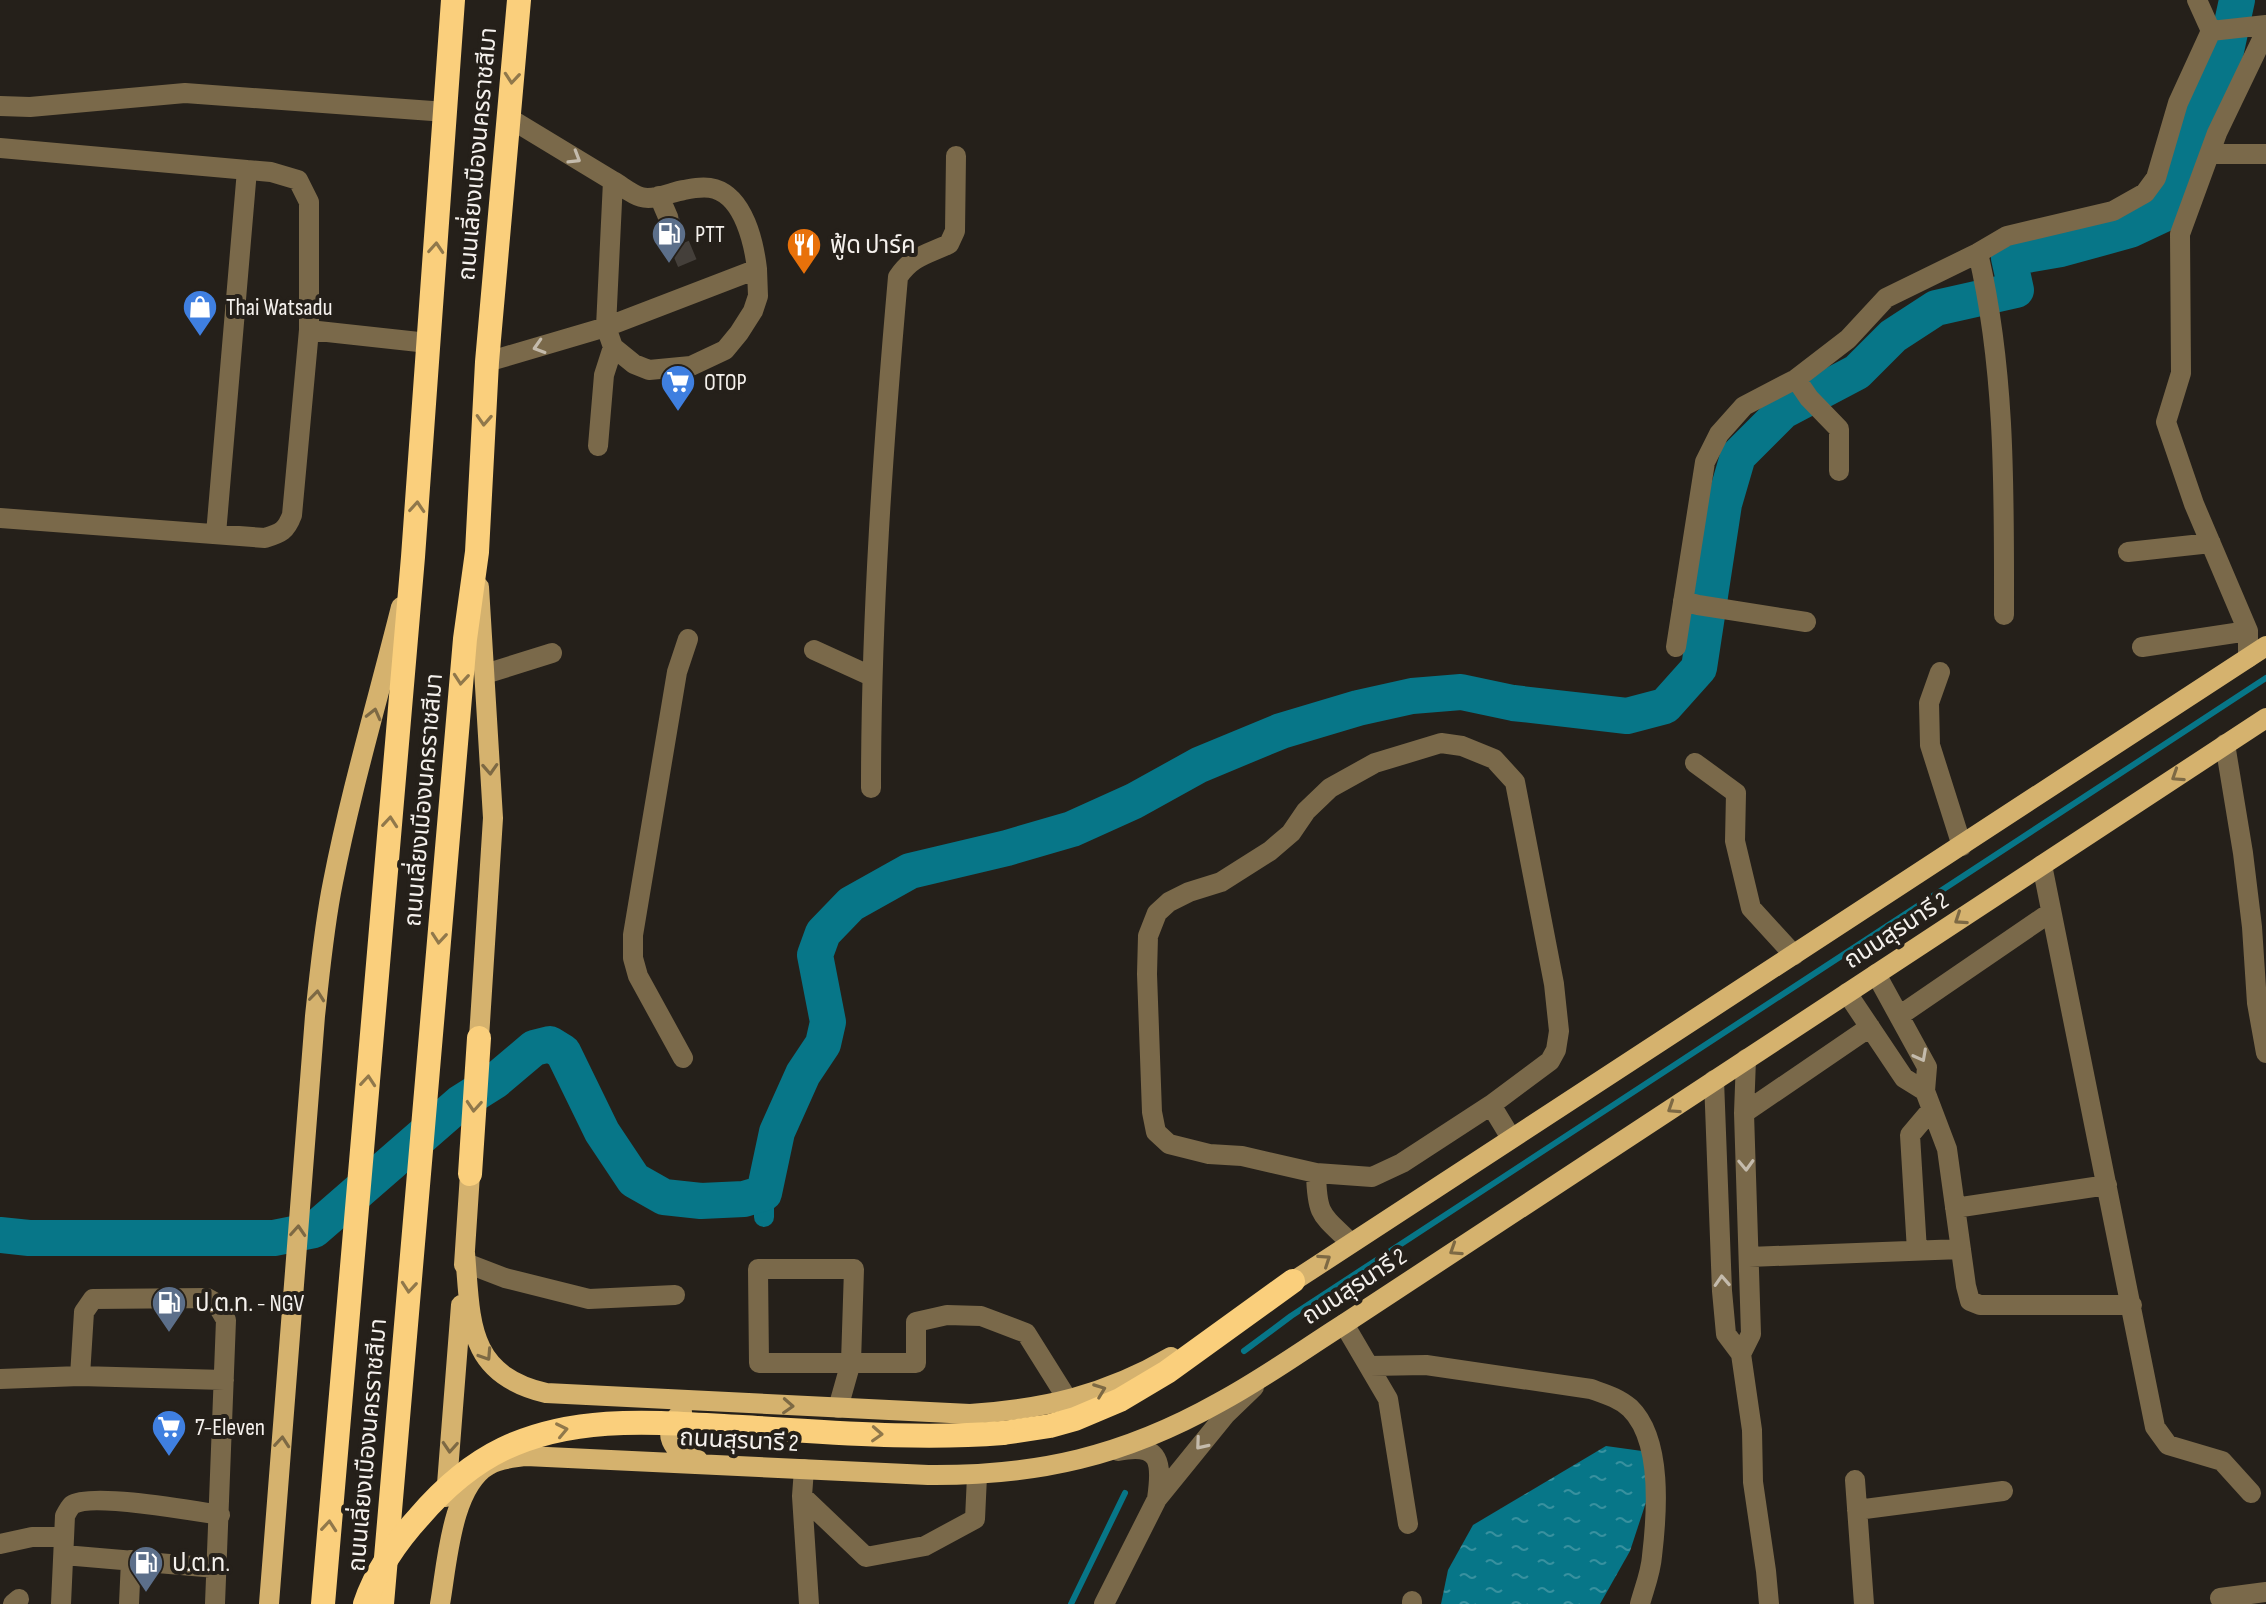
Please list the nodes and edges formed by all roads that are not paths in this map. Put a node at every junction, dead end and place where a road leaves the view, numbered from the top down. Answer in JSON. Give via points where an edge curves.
{"nodes":[{"id":1,"x":453,"y":0,"type":"edge"},
{"id":2,"x":519,"y":0,"type":"edge"},
{"id":3,"x":2197,"y":0,"type":"edge"},
{"id":4,"x":2262,"y":28,"type":"edge"},
{"id":5,"x":2213,"y":30,"type":"junction"},
{"id":6,"x":0,"y":106,"type":"edge"},
{"id":7,"x":446,"y":112,"type":"junction"},
{"id":8,"x":509,"y":118,"type":"junction"},
{"id":9,"x":0,"y":148,"type":"edge"},
{"id":10,"x":2210,"y":154,"type":"junction"},
{"id":11,"x":2266,"y":154,"type":"edge"},
{"id":12,"x":956,"y":156,"type":"dead end"},
{"id":13,"x":247,"y":170,"type":"junction"},
{"id":14,"x":613,"y":181,"type":"junction"},
{"id":15,"x":659,"y":196,"type":"junction"},
{"id":16,"x":668,"y":217,"type":"tunnel mouth"},
{"id":17,"x":1978,"y":253,"type":"junction"},
{"id":18,"x":757,"y":269,"type":"junction"},
{"id":19,"x":606,"y":327,"type":"junction"},
{"id":20,"x":309,"y":330,"type":"junction"},
{"id":21,"x":428,"y":343,"type":"junction"},
{"id":22,"x":613,"y":347,"type":"junction"},
{"id":23,"x":487,"y":362,"type":"junction"},
{"id":24,"x":1796,"y":379,"type":"junction"},
{"id":25,"x":598,"y":446,"type":"dead end"},
{"id":26,"x":1839,"y":471,"type":"dead end"},
{"id":27,"x":0,"y":518,"type":"edge"},
{"id":28,"x":216,"y":534,"type":"junction"},
{"id":29,"x":2211,"y":543,"type":"junction"},
{"id":30,"x":477,"y":552,"type":"junction"},
{"id":31,"x":2128,"y":552,"type":"dead end"},
{"id":32,"x":413,"y":557,"type":"junction"},
{"id":33,"x":1690,"y":603,"type":"junction"},
{"id":34,"x":2004,"y":615,"type":"dead end"},
{"id":35,"x":1806,"y":622,"type":"dead end"},
{"id":36,"x":2248,"y":631,"type":"junction"},
{"id":37,"x":688,"y":639,"type":"dead end"},
{"id":38,"x":2266,"y":646,"type":"edge"},
{"id":39,"x":1676,"y":647,"type":"dead end"},
{"id":40,"x":2142,"y":647,"type":"dead end"},
{"id":41,"x":814,"y":650,"type":"dead end"},
{"id":42,"x":552,"y":653,"type":"dead end"},
{"id":43,"x":2248,"y":658,"type":"junction"},
{"id":44,"x":1940,"y":672,"type":"dead end"},
{"id":45,"x":485,"y":674,"type":"junction"},
{"id":46,"x":871,"y":676,"type":"junction"},
{"id":47,"x":2266,"y":718,"type":"edge"},
{"id":48,"x":2225,"y":744,"type":"junction"},
{"id":49,"x":1695,"y":763,"type":"dead end"},
{"id":50,"x":871,"y":788,"type":"dead end"},
{"id":51,"x":1962,"y":846,"type":"junction"},
{"id":52,"x":2042,"y":865,"type":"junction"},
{"id":53,"x":2051,"y":912,"type":"junction"},
{"id":54,"x":1794,"y":955,"type":"junction"},
{"id":55,"x":1876,"y":974,"type":"junction"},
{"id":56,"x":1847,"y":993,"type":"junction"},
{"id":57,"x":1899,"y":1016,"type":"junction"},
{"id":58,"x":1870,"y":1027,"type":"junction"},
{"id":59,"x":479,"y":1038,"type":"joint"},
{"id":60,"x":2266,"y":1053,"type":"edge"},
{"id":61,"x":683,"y":1058,"type":"dead end"},
{"id":62,"x":1746,"y":1059,"type":"junction"},
{"id":63,"x":1714,"y":1080,"type":"junction"},
{"id":64,"x":1929,"y":1100,"type":"junction"},
{"id":65,"x":1491,"y":1105,"type":"junction"},
{"id":66,"x":1744,"y":1113,"type":"junction"},
{"id":67,"x":1511,"y":1138,"type":"junction"},
{"id":68,"x":1316,"y":1173,"type":"junction"},
{"id":69,"x":470,"y":1174,"type":"joint"},
{"id":70,"x":2107,"y":1185,"type":"junction"},
{"id":71,"x":1955,"y":1208,"type":"junction"},
{"id":72,"x":1351,"y":1243,"type":"junction"},
{"id":73,"x":1961,"y":1249,"type":"junction"},
{"id":74,"x":1917,"y":1251,"type":"junction"},
{"id":75,"x":1749,"y":1257,"type":"junction"},
{"id":76,"x":466,"y":1258,"type":"junction"},
{"id":77,"x":1293,"y":1281,"type":"junction"},
{"id":78,"x":675,"y":1295,"type":"dead end"},
{"id":79,"x":2132,"y":1305,"type":"junction"},
{"id":80,"x":1344,"y":1324,"type":"junction"},
{"id":81,"x":1741,"y":1354,"type":"junction"},
{"id":82,"x":851,"y":1362,"type":"junction"},
{"id":83,"x":1370,"y":1366,"type":"junction"},
{"id":84,"x":1275,"y":1368,"type":"junction"},
{"id":85,"x":80,"y":1376,"type":"junction"},
{"id":86,"x":0,"y":1379,"type":"edge"},
{"id":87,"x":224,"y":1380,"type":"junction"},
{"id":88,"x":1068,"y":1400,"type":"junction"},
{"id":89,"x":733,"y":1403,"type":"junction"},
{"id":90,"x":838,"y":1408,"type":"junction"},
{"id":91,"x":1089,"y":1458,"type":"junction"},
{"id":92,"x":730,"y":1466,"type":"junction"},
{"id":93,"x":804,"y":1469,"type":"junction"},
{"id":94,"x":977,"y":1476,"type":"junction"},
{"id":95,"x":1855,"y":1480,"type":"dead end"},
{"id":96,"x":2003,"y":1491,"type":"dead end"},
{"id":97,"x":2251,"y":1493,"type":"dead end"},
{"id":98,"x":802,"y":1496,"type":"junction"},
{"id":99,"x":1157,"y":1499,"type":"junction"},
{"id":100,"x":1857,"y":1510,"type":"junction"},
{"id":101,"x":220,"y":1515,"type":"junction"},
{"id":102,"x":1408,"y":1524,"type":"dead end"},
{"id":103,"x":0,"y":1544,"type":"edge"},
{"id":104,"x":64,"y":1546,"type":"junction"},
{"id":105,"x":131,"y":1560,"type":"junction"},
{"id":106,"x":216,"y":1568,"type":"junction"},
{"id":107,"x":2266,"y":1592,"type":"edge"},
{"id":108,"x":2220,"y":1598,"type":"dead end"},
{"id":109,"x":61,"y":1604,"type":"edge"},
{"id":110,"x":129,"y":1604,"type":"edge"},
{"id":111,"x":215,"y":1604,"type":"edge"},
{"id":112,"x":269,"y":1604,"type":"edge"},
{"id":113,"x":323,"y":1604,"type":"edge"},
{"id":114,"x":365,"y":1604,"type":"edge"},
{"id":115,"x":382,"y":1604,"type":"edge"},
{"id":116,"x":439,"y":1604,"type":"edge"},
{"id":117,"x":809,"y":1604,"type":"edge"},
{"id":118,"x":1104,"y":1604,"type":"edge"},
{"id":119,"x":1640,"y":1604,"type":"edge"},
{"id":120,"x":1769,"y":1604,"type":"edge"},
{"id":121,"x":1864,"y":1604,"type":"edge"}],
"edges":[{"from":1,"to":7,"type":"highway","name":"ถนนเลี่ยงเมืองนครราชสีมา"},
{"from":2,"to":8,"type":"highway","name":"ถนนเลี่ยงเมืองนครราชสีมา","one_way":true},
{"from":3,"to":5,"type":"street"},
{"from":4,"to":5,"type":"street"},
{"from":4,"to":10,"type":"street"},
{"from":5,"to":17,"type":"street","via":[[2178,103],[2156,178],[2145,193],[2113,211],[2007,236]]},
{"from":6,"to":7,"type":"street","via":[[185,93]]},
{"from":21,"to":7,"type":"highway","name":"ถนนเลี่ยงเมืองนครราชสีมา","one_way":true},
{"from":8,"to":14,"type":"street","one_way":true},
{"from":8,"to":23,"type":"highway","name":"ถนนเลี่ยงเมืองนครราชสีมา"},
{"from":9,"to":13,"type":"street"},
{"from":10,"to":11,"type":"street"},
{"from":10,"to":29,"type":"street","via":[[2180,234],[2181,373],[2166,422]]},
{"from":12,"to":46,"type":"street","via":[[955,231],[949,244],[921,255],[898,277]]},
{"from":13,"to":20,"type":"street","via":[[298,180],[309,202]]},
{"from":13,"to":28,"type":"street"},
{"from":14,"to":15,"type":"street","via":[[643,198]]},
{"from":14,"to":19,"type":"street"},
{"from":15,"to":16,"type":"street"},
{"from":15,"to":18,"type":"street","via":[[702,187],[725,193],[743,216]]},
{"from":17,"to":24,"type":"street","via":[[1886,298],[1848,339]]},
{"from":17,"to":34,"type":"street","via":[[1991,319],[2004,461]]},
{"from":18,"to":19,"type":"street","via":[[695,282]]},
{"from":18,"to":22,"type":"street","via":[[753,311],[725,350],[691,366],[649,370]]},
{"from":19,"to":22,"type":"street"},
{"from":19,"to":23,"type":"street","one_way":true},
{"from":20,"to":21,"type":"street"},
{"from":20,"to":28,"type":"street","via":[[287,529],[265,538]]},
{"from":32,"to":21,"type":"highway","name":"ถนนเลี่ยงเมืองนครราชสีมา","one_way":true},
{"from":22,"to":25,"type":"street","via":[[604,375]]},
{"from":23,"to":30,"type":"highway","name":"ถนนเลี่ยงเมืองนครราชสีมา","one_way":true},
{"from":24,"to":26,"type":"street","via":[[1839,429]]},
{"from":24,"to":33,"type":"street","via":[[1744,406],[1719,434],[1705,462]]},
{"from":27,"to":28,"type":"street"},
{"from":29,"to":31,"type":"street"},
{"from":29,"to":36,"type":"street"},
{"from":30,"to":45,"type":"main road"},
{"from":30,"to":115,"type":"highway","name":"ถนนเลี่ยงเมืองนครราชสีมา","one_way":true,"via":[[465,639]]},
{"from":112,"to":32,"type":"main road","one_way":true,"via":[[323,944],[333,882]]},
{"from":113,"to":32,"type":"highway","name":"ถนนเลี่ยงเมืองนครราชสีมา","one_way":true},
{"from":33,"to":35,"type":"street"},
{"from":33,"to":39,"type":"street"},
{"from":36,"to":40,"type":"street"},
{"from":36,"to":43,"type":"street"},
{"from":37,"to":61,"type":"street","via":[[677,672],[633,935],[638,976]]},
{"from":38,"to":43,"type":"main road","name":"ถนนสุรนารี 2"},
{"from":41,"to":46,"type":"street"},
{"from":42,"to":45,"type":"street"},
{"from":43,"to":51,"type":"main road","name":"ถนนสุรนารี 2"},
{"from":44,"to":51,"type":"street","via":[[1929,703],[1930,745]]},
{"from":45,"to":59,"type":"main road","one_way":true,"via":[[493,818]]},
{"from":46,"to":50,"type":"street"},
{"from":47,"to":48,"type":"main road","name":"ถนนสุรนารี 2"},
{"from":48,"to":52,"type":"main road","name":"ถนนสุรนารี 2","one_way":true},
{"from":48,"to":60,"type":"street"},
{"from":49,"to":54,"type":"street","via":[[1736,793],[1735,841],[1751,908]]},
{"from":51,"to":54,"type":"main road","name":"ถนนสุรนารี 2"},
{"from":52,"to":53,"type":"street"},
{"from":52,"to":55,"type":"main road","name":"ถนนสุรนารี 2","one_way":true},
{"from":53,"to":57,"type":"street"},
{"from":53,"to":70,"type":"street"},
{"from":54,"to":67,"type":"main road","name":"ถนนสุรนารี 2"},
{"from":55,"to":56,"type":"main road","name":"ถนนสุรนารี 2"},
{"from":55,"to":57,"type":"street"},
{"from":56,"to":58,"type":"street"},
{"from":56,"to":62,"type":"main road","name":"ถนนสุรนารี 2"},
{"from":57,"to":64,"type":"street","one_way":true,"via":[[1927,1067]]},
{"from":58,"to":64,"type":"street","via":[[1904,1078]]},
{"from":58,"to":66,"type":"street"},
{"from":59,"to":69,"type":"highway","one_way":true},
{"from":62,"to":63,"type":"main road","name":"ถนนสุรนารี 2"},
{"from":62,"to":66,"type":"street"},
{"from":63,"to":80,"type":"main road","name":"ถนนสุรนารี 2","one_way":true},
{"from":81,"to":63,"type":"street","one_way":true,"via":[[1726,1334],[1723,1305]]},
{"from":64,"to":71,"type":"street","via":[[1947,1149]]},
{"from":64,"to":74,"type":"street","via":[[1910,1135]]},
{"from":65,"to":67,"type":"street"},
{"from":65,"to":68,"type":"street","via":[[1384,1173]]},
{"from":65,"to":68,"type":"street","via":[[1550,1061],[1556,1050],[1554,984],[1515,782],[1494,759],[1441,743],[1375,763],[1330,788],[1270,851],[1221,882],[1169,902],[1157,913],[1148,936],[1156,1132],[1184,1148]]},
{"from":66,"to":75,"type":"street","one_way":true},
{"from":67,"to":72,"type":"main road","name":"ถนนสุรนารี 2"},
{"from":68,"to":72,"type":"street","via":[[1323,1215]]},
{"from":69,"to":76,"type":"main road"},
{"from":70,"to":71,"type":"street"},
{"from":70,"to":79,"type":"street"},
{"from":71,"to":73,"type":"street"},
{"from":77,"to":72,"type":"main road","name":"ถนนสุรนารี 2","one_way":true},
{"from":73,"to":74,"type":"street"},
{"from":73,"to":79,"type":"street","via":[[1970,1301],[1980,1305]]},
{"from":74,"to":75,"type":"street"},
{"from":75,"to":81,"type":"street","via":[[1751,1334]]},
{"from":76,"to":78,"type":"street","via":[[505,1278],[589,1299]]},
{"from":76,"to":89,"type":"main road","name":"ถนนสุรนารี 2","one_way":true,"via":[[479,1345],[514,1383],[546,1393]]},
{"from":76,"to":116,"type":"main road","one_way":true},
{"from":88,"to":77,"type":"main road","name":"ถนนสุรนารี 2","one_way":true,"via":[[1158,1364]]},
{"from":114,"to":77,"type":"highway","one_way":true,"bridge":true,"via":[[379,1572],[412,1524],[469,1469],[504,1448],[592,1425],[641,1422],[965,1436],[1050,1426],[1120,1400],[1167,1372]]},
{"from":79,"to":97,"type":"street","via":[[2160,1436],[2168,1445],[2222,1461]]},
{"from":80,"to":83,"type":"street"},
{"from":80,"to":84,"type":"main road","name":"ถนนสุรนารี 2"},
{"from":81,"to":120,"type":"street"},
{"from":82,"to":82,"type":"street","via":[[854,1269],[758,1269],[759,1363]]},
{"from":82,"to":88,"type":"street","via":[[916,1363],[916,1322],[947,1315],[981,1316],[1026,1333]]},
{"from":82,"to":90,"type":"street"},
{"from":83,"to":102,"type":"street","via":[[1388,1399]]},
{"from":83,"to":119,"type":"street","via":[[1426,1365],[1591,1389],[1629,1407],[1648,1435],[1656,1476],[1652,1559]]},
{"from":84,"to":91,"type":"main road","name":"ถนนสุรนารี 2","via":[[1182,1422]]},
{"from":84,"to":99,"type":"street","one_way":true,"via":[[1226,1414]]},
{"from":85,"to":86,"type":"street"},
{"from":85,"to":87,"type":"street"},
{"from":85,"to":87,"type":"street","via":[[84,1312],[93,1299],[207,1298],[226,1320]]},
{"from":87,"to":101,"type":"street"},
{"from":88,"to":90,"type":"main road","name":"ถนนสุรนารี 2","via":[[970,1414]]},
{"from":89,"to":90,"type":"main road","name":"ถนนสุรนารี 2","one_way":true},
{"from":89,"to":92,"type":"main road","via":[[688,1408],[675,1419],[670,1435],[683,1455]]},
{"from":91,"to":94,"type":"main road","name":"ถนนสุรนารี 2"},
{"from":91,"to":99,"type":"street","via":[[1135,1447],[1149,1451],[1160,1469]]},
{"from":92,"to":93,"type":"main road","name":"ถนนสุรนารี 2"},
{"from":92,"to":116,"type":"main road","name":"ถนนสุรนารี 2","via":[[526,1456],[491,1463],[470,1483],[456,1514]]},
{"from":93,"to":94,"type":"main road","name":"ถนนสุรนารี 2"},
{"from":93,"to":98,"type":"street"},
{"from":94,"to":98,"type":"street","via":[[975,1519],[925,1546],[866,1557]]},
{"from":95,"to":100,"type":"street"},
{"from":96,"to":100,"type":"street"},
{"from":98,"to":117,"type":"street"},
{"from":99,"to":118,"type":"street"},
{"from":100,"to":121,"type":"street"},
{"from":101,"to":104,"type":"street","via":[[145,1503],[83,1501],[65,1516]]},
{"from":101,"to":106,"type":"street"},
{"from":103,"to":104,"type":"street","via":[[32,1537]]},
{"from":104,"to":105,"type":"street"},
{"from":104,"to":109,"type":"street"},
{"from":105,"to":106,"type":"street"},
{"from":105,"to":110,"type":"street"},
{"from":106,"to":111,"type":"street"},
{"from":107,"to":108,"type":"street"}]}
